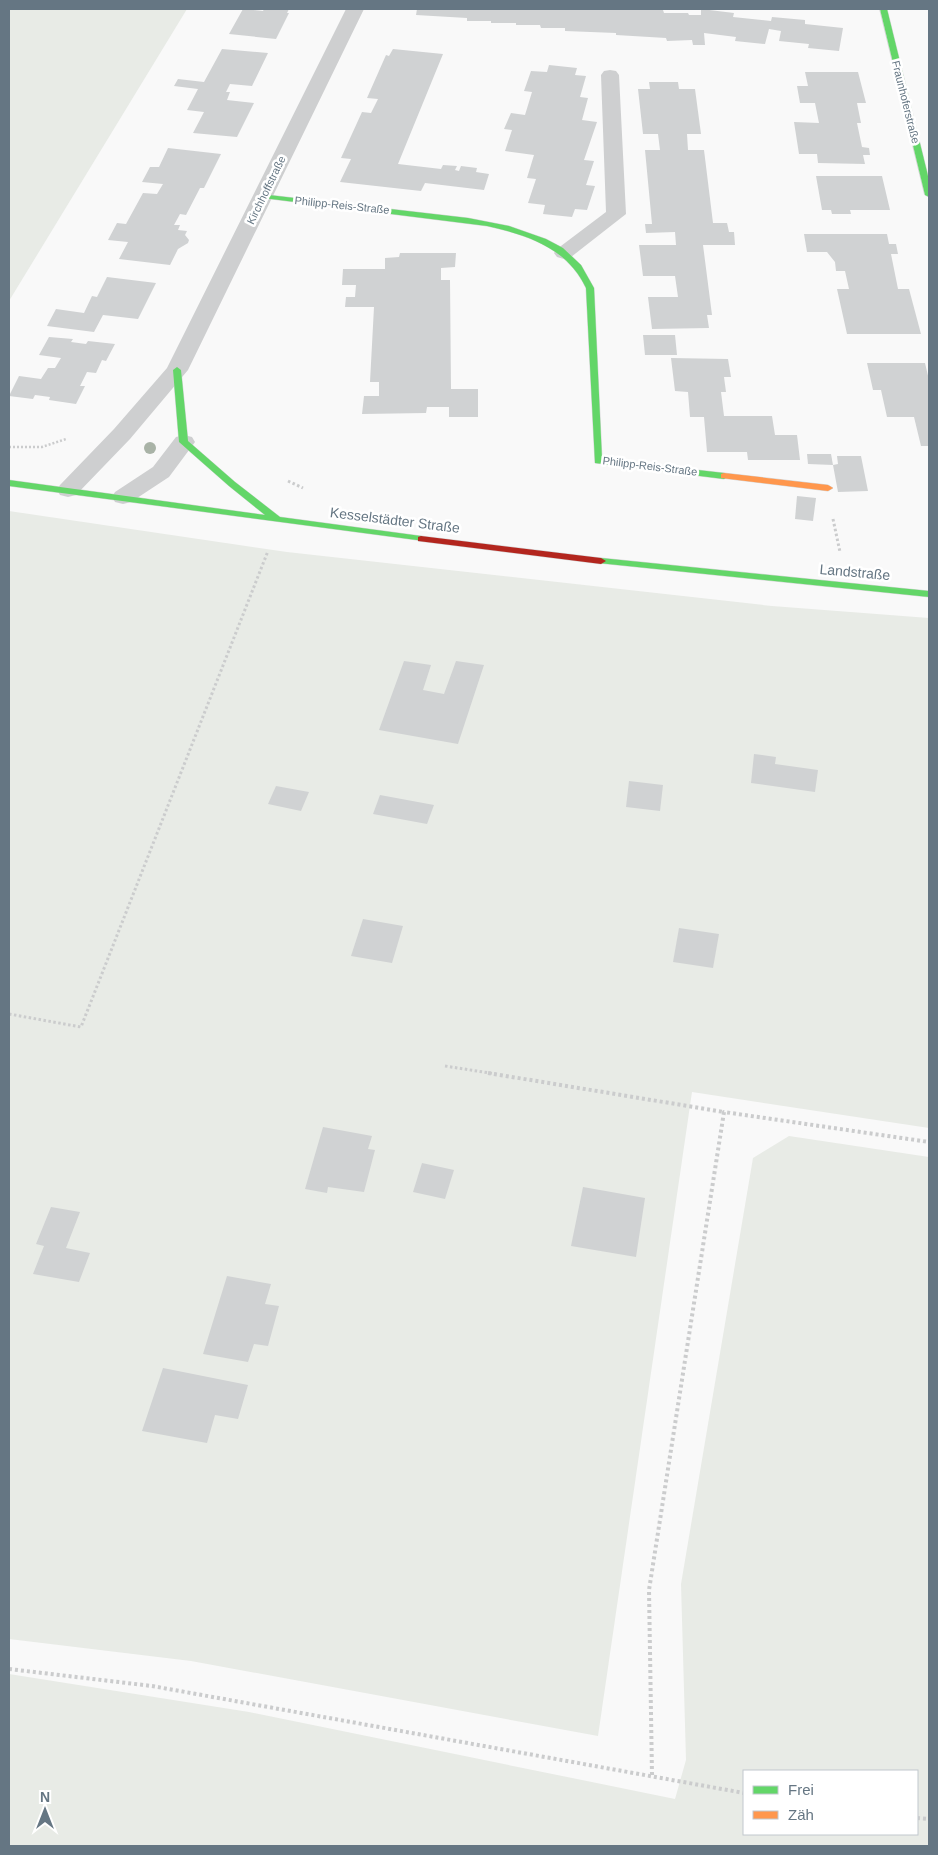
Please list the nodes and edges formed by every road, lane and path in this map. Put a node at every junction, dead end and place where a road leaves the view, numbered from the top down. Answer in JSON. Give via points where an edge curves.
{"nodes":[{"id":1,"x":355,"y":9,"type":"edge"},
{"id":2,"x":883,"y":9,"type":"edge"},
{"id":3,"x":610,"y":75,"type":"dead end"},
{"id":4,"x":929,"y":195,"type":"edge"},
{"id":5,"x":263,"y":196,"type":"junction"},
{"id":6,"x":564,"y":253,"type":"junction"},
{"id":7,"x":177,"y":370,"type":"junction"},
{"id":8,"x":184,"y":442,"type":"junction"},
{"id":9,"x":9,"y":483,"type":"edge"},
{"id":10,"x":828,"y":488,"type":"joint"},
{"id":11,"x":68,"y":490,"type":"junction"},
{"id":12,"x":123,"y":497,"type":"junction"},
{"id":13,"x":280,"y":521,"type":"junction"},
{"id":14,"x":841,"y":558,"type":"dead end"},
{"id":15,"x":778,"y":581,"type":"joint"},
{"id":16,"x":929,"y":594,"type":"edge"},
{"id":17,"x":9,"y":1014,"type":"edge"},
{"id":18,"x":445,"y":1066,"type":"dead end"},
{"id":19,"x":724,"y":1112,"type":"junction"},
{"id":20,"x":929,"y":1142,"type":"edge"},
{"id":21,"x":9,"y":1670,"type":"edge"},
{"id":22,"x":652,"y":1774,"type":"junction"},
{"id":23,"x":743,"y":1793,"type":"edge"}],
"edges":[{"from":1,"to":5,"type":"street","name":"Kirchhoffstraße"},
{"from":2,"to":4,"type":"street","name":"Fraunhoferstraße"},
{"from":3,"to":6,"type":"street","via":[[616,214]]},
{"from":5,"to":6,"type":"street","name":"Philipp-Reis-Straße","via":[[481,222],[516,230]]},
{"from":5,"to":7,"type":"street","name":"Kirchhoffstraße"},
{"from":6,"to":10,"type":"street","name":"Philipp-Reis-Straße","via":[[577,265],[590,288],[598,461]]},
{"from":7,"to":8,"type":"street"},
{"from":7,"to":11,"type":"street","name":"Kirchhoffstraße"},
{"from":8,"to":12,"type":"street","via":[[161,472]]},
{"from":8,"to":13,"type":"street"},
{"from":9,"to":11,"type":"street","name":"Kesselstädter Straße"},
{"from":10,"to":14,"type":"path"},
{"from":11,"to":12,"type":"street","name":"Kesselstädter Straße"},
{"from":12,"to":13,"type":"street","name":"Kesselstädter Straße"},
{"from":13,"to":15,"type":"street","name":"Kesselstädter Straße"},
{"from":13,"to":17,"type":"path","via":[[81,1027]]},
{"from":15,"to":16,"type":"street","name":"Landstraße"},
{"from":18,"to":19,"type":"path"},
{"from":19,"to":20,"type":"path"},
{"from":19,"to":22,"type":"path","via":[[649,1590]]},
{"from":21,"to":22,"type":"path","via":[[152,1686]]},
{"from":22,"to":23,"type":"path"}]}
